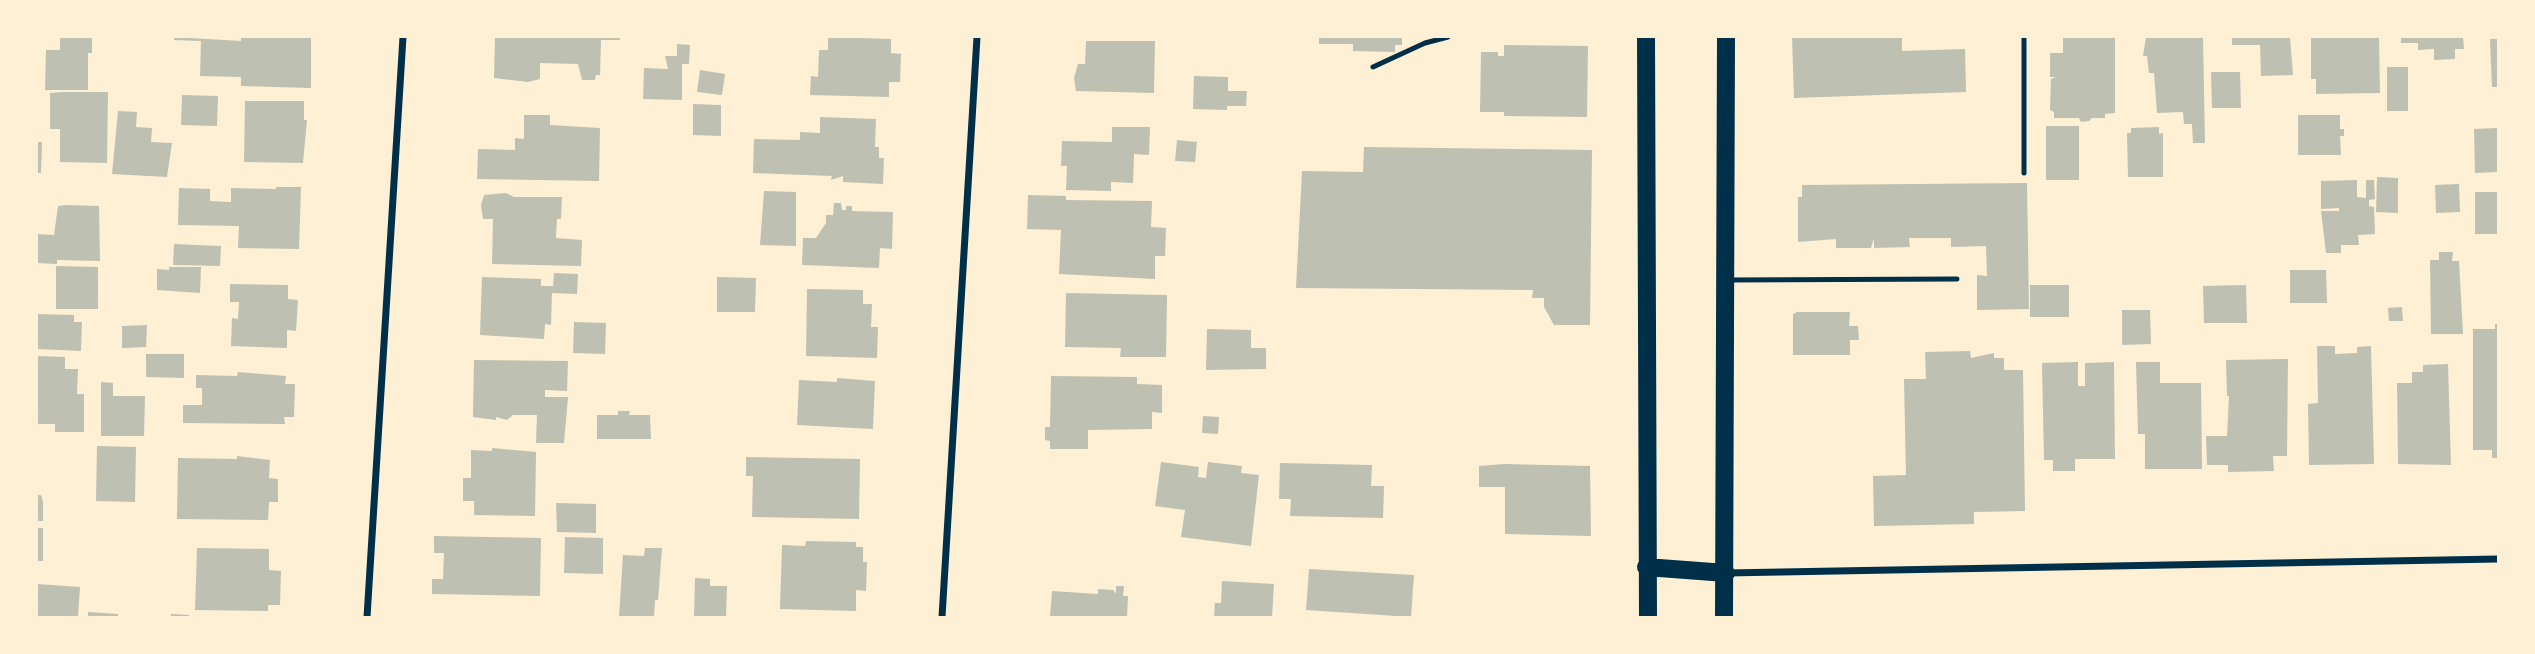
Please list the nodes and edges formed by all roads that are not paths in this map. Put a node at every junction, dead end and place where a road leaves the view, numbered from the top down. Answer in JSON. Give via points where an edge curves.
{"nodes":[{"id":1,"x":403,"y":37,"type":"edge"},
{"id":2,"x":977,"y":37,"type":"edge"},
{"id":3,"x":1448,"y":37,"type":"edge"},
{"id":4,"x":1646,"y":37,"type":"edge"},
{"id":5,"x":1726,"y":37,"type":"edge"},
{"id":6,"x":2024,"y":37,"type":"edge"},
{"id":7,"x":1373,"y":67,"type":"dead end"},
{"id":8,"x":2024,"y":173,"type":"dead end"},
{"id":9,"x":1957,"y":279,"type":"dead end"},
{"id":10,"x":1726,"y":281,"type":"junction"},
{"id":11,"x":2498,"y":559,"type":"edge"},
{"id":12,"x":1646,"y":567,"type":"junction"},
{"id":13,"x":1726,"y":573,"type":"junction"},
{"id":14,"x":368,"y":617,"type":"edge"},
{"id":15,"x":942,"y":617,"type":"edge"},
{"id":16,"x":1648,"y":617,"type":"edge"},
{"id":17,"x":1724,"y":617,"type":"edge"}],
"edges":[{"from":1,"to":14,"type":"street"},
{"from":2,"to":15,"type":"street"},
{"from":3,"to":7,"type":"lane"},
{"from":4,"to":12,"type":"main road"},
{"from":5,"to":10,"type":"main road"},
{"from":6,"to":8,"type":"lane"},
{"from":9,"to":10,"type":"lane"},
{"from":10,"to":13,"type":"main road"},
{"from":11,"to":13,"type":"street"},
{"from":12,"to":13,"type":"main road"},
{"from":12,"to":16,"type":"main road"},
{"from":13,"to":17,"type":"main road"}]}
